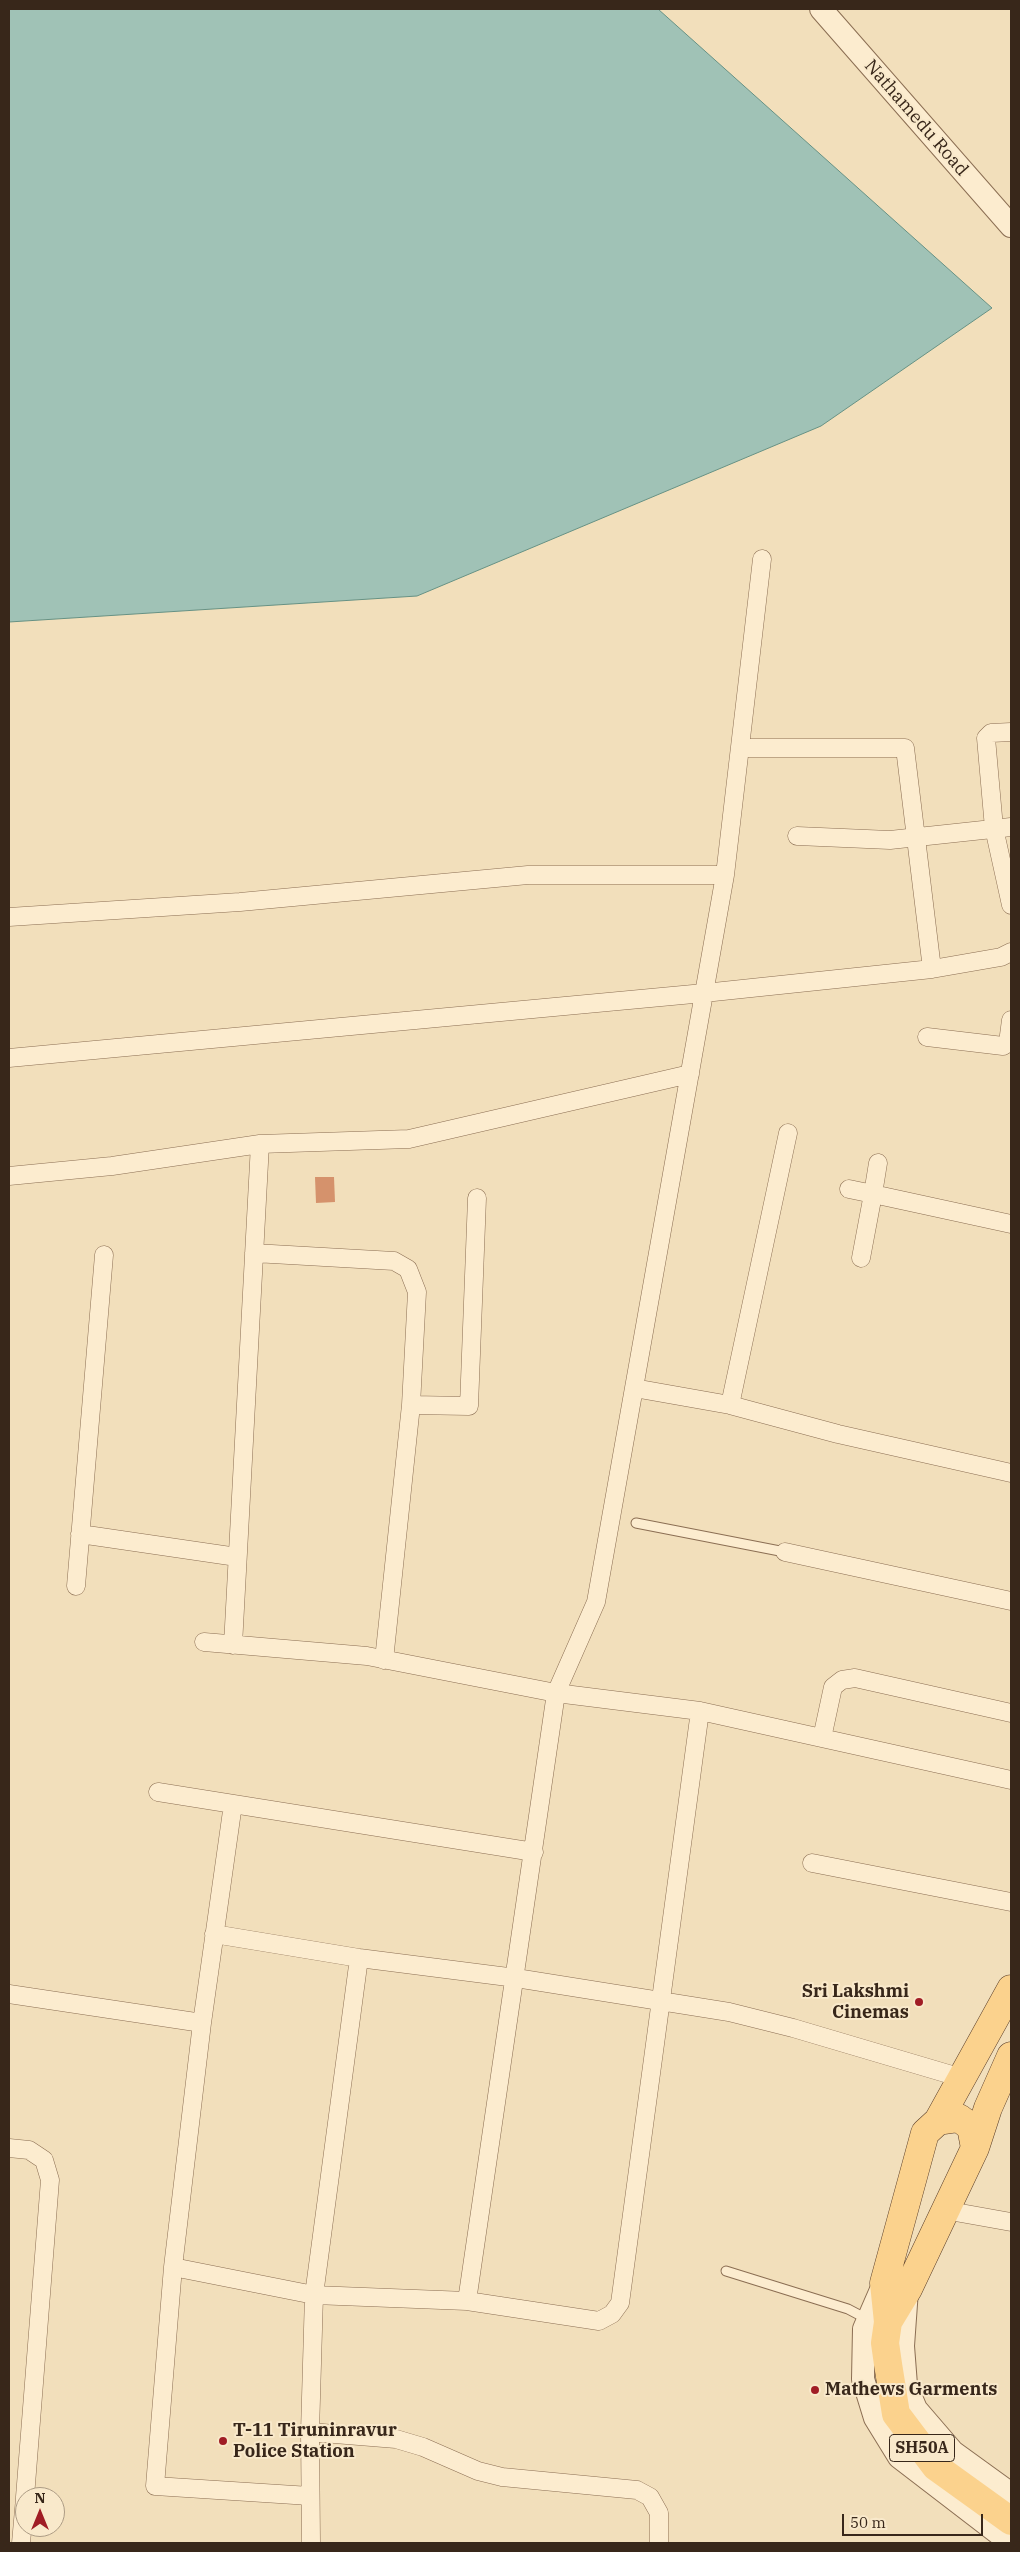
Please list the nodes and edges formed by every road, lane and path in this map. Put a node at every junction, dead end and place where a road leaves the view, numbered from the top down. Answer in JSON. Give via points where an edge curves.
{"nodes":[{"id":1,"x":830,"y":12,"type":"edge"},
{"id":2,"x":1011,"y":226,"type":"edge"},
{"id":3,"x":762,"y":558,"type":"dead end"},
{"id":4,"x":1011,"y":732,"type":"edge"},
{"id":5,"x":740,"y":748,"type":"junction"},
{"id":6,"x":1003,"y":828,"type":"edge"},
{"id":7,"x":797,"y":836,"type":"dead end"},
{"id":8,"x":916,"y":838,"type":"junction"},
{"id":9,"x":725,"y":875,"type":"junction"},
{"id":10,"x":1011,"y":905,"type":"edge"},
{"id":11,"x":9,"y":916,"type":"edge"},
{"id":12,"x":1011,"y":952,"type":"edge"},
{"id":13,"x":932,"y":969,"type":"junction"},
{"id":14,"x":704,"y":992,"type":"junction"},
{"id":15,"x":1011,"y":1020,"type":"edge"},
{"id":16,"x":927,"y":1037,"type":"dead end"},
{"id":17,"x":9,"y":1058,"type":"edge"},
{"id":18,"x":690,"y":1074,"type":"junction"},
{"id":19,"x":788,"y":1133,"type":"dead end"},
{"id":20,"x":260,"y":1144,"type":"junction"},
{"id":21,"x":878,"y":1163,"type":"dead end"},
{"id":22,"x":9,"y":1176,"type":"edge"},
{"id":23,"x":849,"y":1189,"type":"dead end"},
{"id":24,"x":872,"y":1194,"type":"junction"},
{"id":25,"x":477,"y":1198,"type":"dead end"},
{"id":26,"x":1011,"y":1224,"type":"edge"},
{"id":27,"x":254,"y":1253,"type":"junction"},
{"id":28,"x":104,"y":1255,"type":"dead end"},
{"id":29,"x":861,"y":1258,"type":"dead end"},
{"id":30,"x":634,"y":1388,"type":"junction"},
{"id":31,"x":411,"y":1405,"type":"junction"},
{"id":32,"x":730,"y":1405,"type":"junction"},
{"id":33,"x":1011,"y":1473,"type":"edge"},
{"id":34,"x":636,"y":1522,"type":"dead end"},
{"id":35,"x":80,"y":1534,"type":"junction"},
{"id":36,"x":785,"y":1552,"type":"joint"},
{"id":37,"x":238,"y":1557,"type":"junction"},
{"id":38,"x":76,"y":1586,"type":"dead end"},
{"id":39,"x":1011,"y":1601,"type":"edge"},
{"id":40,"x":204,"y":1642,"type":"dead end"},
{"id":41,"x":232,"y":1645,"type":"junction"},
{"id":42,"x":384,"y":1660,"type":"junction"},
{"id":43,"x":556,"y":1693,"type":"junction"},
{"id":44,"x":700,"y":1711,"type":"junction"},
{"id":45,"x":1011,"y":1713,"type":"edge"},
{"id":46,"x":822,"y":1738,"type":"junction"},
{"id":47,"x":1011,"y":1780,"type":"edge"},
{"id":48,"x":158,"y":1792,"type":"dead end"},
{"id":49,"x":233,"y":1804,"type":"junction"},
{"id":50,"x":534,"y":1852,"type":"junction"},
{"id":51,"x":812,"y":1863,"type":"dead end"},
{"id":52,"x":1011,"y":1902,"type":"edge"},
{"id":53,"x":214,"y":1934,"type":"junction"},
{"id":54,"x":359,"y":1958,"type":"junction"},
{"id":55,"x":516,"y":1978,"type":"junction"},
{"id":56,"x":1011,"y":1989,"type":"edge"},
{"id":57,"x":9,"y":1994,"type":"edge"},
{"id":58,"x":660,"y":2001,"type":"junction"},
{"id":59,"x":202,"y":2022,"type":"junction"},
{"id":60,"x":1011,"y":2056,"type":"edge"},
{"id":61,"x":962,"y":2078,"type":"junction"},
{"id":62,"x":938,"y":2121,"type":"junction"},
{"id":63,"x":9,"y":2148,"type":"edge"},
{"id":64,"x":975,"y":2148,"type":"junction"},
{"id":65,"x":944,"y":2210,"type":"junction"},
{"id":66,"x":1011,"y":2222,"type":"edge"},
{"id":67,"x":173,"y":2267,"type":"junction"},
{"id":68,"x":726,"y":2271,"type":"dead end"},
{"id":69,"x":896,"y":2286,"type":"junction"},
{"id":70,"x":314,"y":2295,"type":"junction"},
{"id":71,"x":468,"y":2301,"type":"junction"},
{"id":72,"x":880,"y":2328,"type":"junction"},
{"id":73,"x":310,"y":2432,"type":"junction"},
{"id":74,"x":26,"y":2487,"type":"edge"},
{"id":75,"x":1011,"y":2494,"type":"edge"},
{"id":76,"x":310,"y":2496,"type":"junction"},
{"id":77,"x":1011,"y":2521,"type":"edge"},
{"id":78,"x":311,"y":2543,"type":"edge"},
{"id":79,"x":659,"y":2543,"type":"edge"},
{"id":80,"x":1011,"y":2543,"type":"edge"}],
"edges":[{"from":1,"to":2,"type":"street","name":"Nathamedu Road"},
{"from":3,"to":5,"type":"street"},
{"from":4,"to":6,"type":"street","via":[[991,733],[986,738]]},
{"from":5,"to":8,"type":"street","via":[[905,748]]},
{"from":5,"to":9,"type":"street"},
{"from":6,"to":8,"type":"street"},
{"from":6,"to":10,"type":"street"},
{"from":7,"to":8,"type":"street"},
{"from":8,"to":13,"type":"street"},
{"from":9,"to":11,"type":"street","via":[[528,875],[240,902]]},
{"from":9,"to":14,"type":"street"},
{"from":12,"to":13,"type":"street","via":[[1001,958]]},
{"from":13,"to":14,"type":"street"},
{"from":14,"to":17,"type":"street"},
{"from":14,"to":18,"type":"street"},
{"from":15,"to":16,"type":"street","via":[[1009,1040],[1003,1046]]},
{"from":18,"to":20,"type":"street","via":[[409,1139]]},
{"from":18,"to":30,"type":"street"},
{"from":19,"to":32,"type":"street"},
{"from":20,"to":22,"type":"street","via":[[112,1166]]},
{"from":20,"to":27,"type":"street"},
{"from":21,"to":24,"type":"street"},
{"from":23,"to":24,"type":"street"},
{"from":24,"to":26,"type":"street"},
{"from":24,"to":29,"type":"street"},
{"from":25,"to":31,"type":"street","via":[[469,1406]]},
{"from":27,"to":31,"type":"street","via":[[394,1261],[408,1269],[417,1292]]},
{"from":27,"to":37,"type":"street"},
{"from":28,"to":35,"type":"street"},
{"from":30,"to":32,"type":"street"},
{"from":30,"to":43,"type":"street","via":[[596,1602]]},
{"from":31,"to":42,"type":"street"},
{"from":32,"to":33,"type":"street","via":[[838,1434]]},
{"from":34,"to":36,"type":"lane"},
{"from":35,"to":37,"type":"street"},
{"from":35,"to":38,"type":"street"},
{"from":36,"to":39,"type":"street"},
{"from":37,"to":41,"type":"street"},
{"from":40,"to":41,"type":"street"},
{"from":41,"to":42,"type":"street"},
{"from":42,"to":43,"type":"street"},
{"from":43,"to":44,"type":"street"},
{"from":43,"to":50,"type":"street"},
{"from":44,"to":46,"type":"street"},
{"from":44,"to":58,"type":"street"},
{"from":45,"to":46,"type":"street","via":[[855,1678],[842,1680],[833,1687]]},
{"from":46,"to":47,"type":"street"},
{"from":48,"to":49,"type":"street"},
{"from":49,"to":50,"type":"street"},
{"from":49,"to":53,"type":"street"},
{"from":50,"to":55,"type":"street"},
{"from":51,"to":52,"type":"street"},
{"from":53,"to":54,"type":"street"},
{"from":53,"to":59,"type":"street"},
{"from":54,"to":55,"type":"street"},
{"from":54,"to":70,"type":"street"},
{"from":55,"to":58,"type":"street"},
{"from":55,"to":71,"type":"street"},
{"from":56,"to":61,"type":"main road"},
{"from":57,"to":59,"type":"street"},
{"from":58,"to":61,"type":"street","via":[[729,2012],[792,2028]]},
{"from":58,"to":71,"type":"street","via":[[620,2302],[612,2314],[599,2321]]},
{"from":59,"to":67,"type":"street"},
{"from":60,"to":64,"type":"main road"},
{"from":61,"to":62,"type":"main road"},
{"from":62,"to":64,"type":"main road","via":[[959,2118],[971,2127]]},
{"from":62,"to":69,"type":"main road","via":[[925,2133]]},
{"from":63,"to":74,"type":"street","via":[[29,2150],[44,2160],[50,2180]]},
{"from":64,"to":65,"type":"main road"},
{"from":65,"to":66,"type":"street"},
{"from":65,"to":69,"type":"main road"},
{"from":67,"to":70,"type":"street"},
{"from":67,"to":76,"type":"street","via":[[155,2486]]},
{"from":68,"to":72,"type":"lane","via":[[848,2309]]},
{"from":69,"to":72,"type":"main road"},
{"from":69,"to":75,"type":"street","via":[[906,2384],[916,2409],[953,2452]]},
{"from":70,"to":71,"type":"street"},
{"from":70,"to":73,"type":"street"},
{"from":72,"to":77,"type":"main road","number":"SH50A","via":[[896,2414],[936,2467]]},
{"from":72,"to":80,"type":"street","via":[[864,2329],[863,2379],[875,2418],[899,2456]]},
{"from":73,"to":76,"type":"street"},
{"from":73,"to":79,"type":"street","via":[[396,2439],[502,2478],[637,2490],[650,2496],[659,2513]]},
{"from":76,"to":78,"type":"street"}]}
